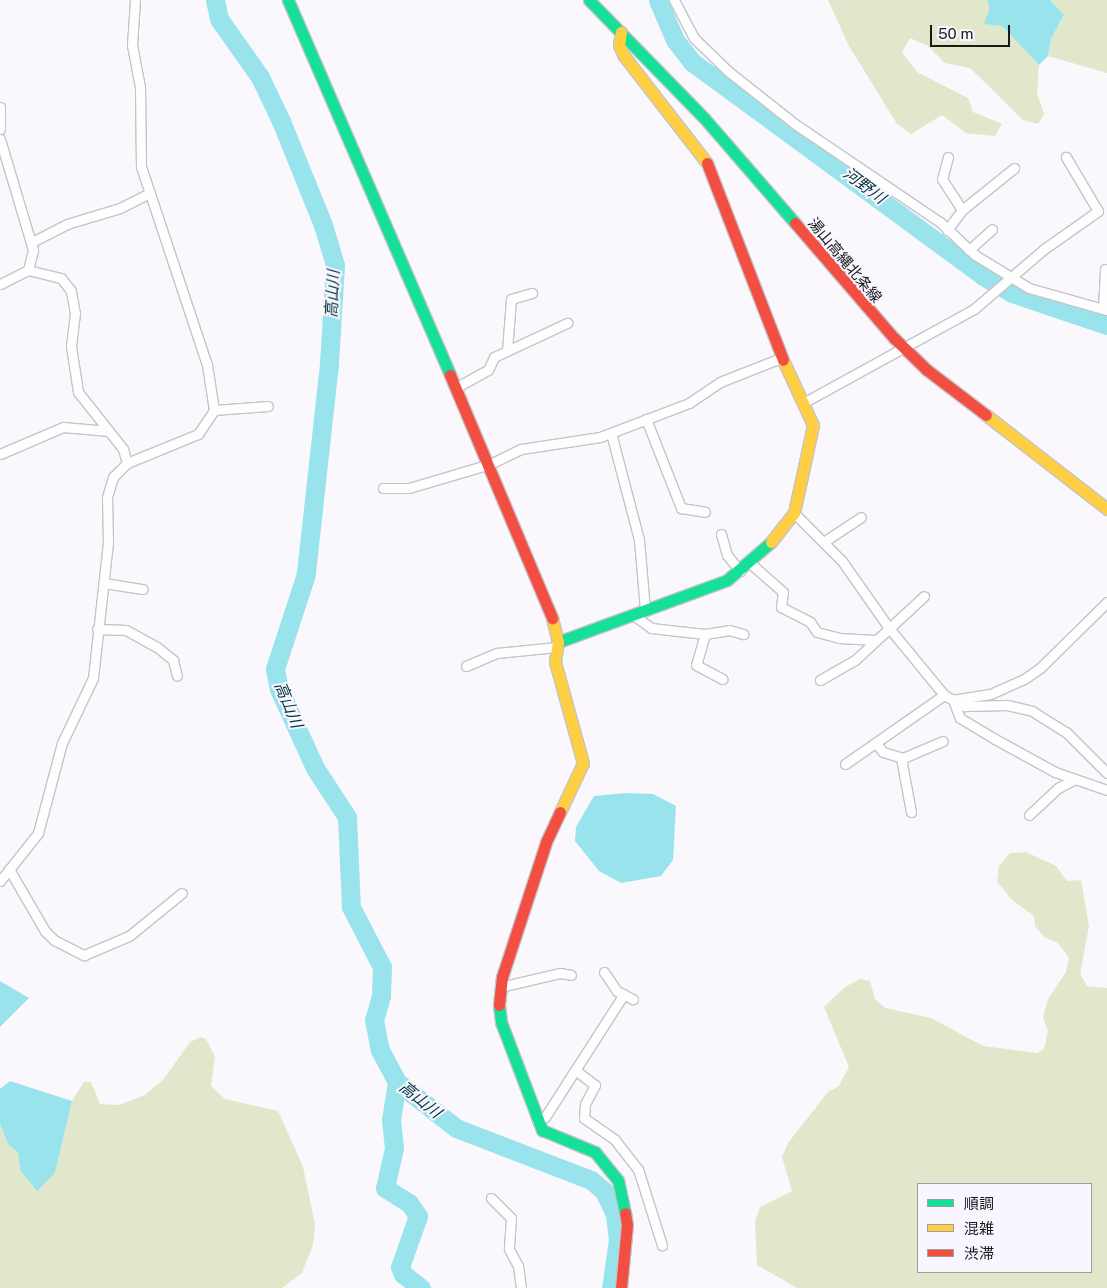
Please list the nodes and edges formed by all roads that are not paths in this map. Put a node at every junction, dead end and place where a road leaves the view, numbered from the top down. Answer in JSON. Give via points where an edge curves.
{"nodes":[{"id":1,"x":135,"y":0,"type":"edge"},
{"id":2,"x":288,"y":0,"type":"edge"},
{"id":3,"x":589,"y":0,"type":"edge"},
{"id":4,"x":674,"y":0,"type":"edge"},
{"id":5,"x":621,"y":32,"type":"junction"},
{"id":6,"x":0,"y":107,"type":"edge"},
{"id":7,"x":0,"y":128,"type":"edge"},
{"id":8,"x":0,"y":140,"type":"edge"},
{"id":9,"x":0,"y":145,"type":"edge"},
{"id":10,"x":948,"y":157,"type":"dead end"},
{"id":11,"x":1066,"y":157,"type":"dead end"},
{"id":12,"x":1014,"y":168,"type":"dead end"},
{"id":13,"x":148,"y":194,"type":"junction"},
{"id":14,"x":962,"y":210,"type":"junction"},
{"id":15,"x":992,"y":229,"type":"dead end"},
{"id":16,"x":947,"y":230,"type":"junction"},
{"id":17,"x":32,"y":242,"type":"junction"},
{"id":18,"x":969,"y":250,"type":"junction"},
{"id":19,"x":1106,"y":269,"type":"dead end"},
{"id":20,"x":28,"y":270,"type":"junction"},
{"id":21,"x":1010,"y":278,"type":"junction"},
{"id":22,"x":0,"y":284,"type":"edge"},
{"id":23,"x":532,"y":293,"type":"dead end"},
{"id":24,"x":1105,"y":310,"type":"edge"},
{"id":25,"x":567,"y":323,"type":"dead end"},
{"id":26,"x":904,"y":348,"type":"junction"},
{"id":27,"x":507,"y":350,"type":"junction"},
{"id":28,"x":781,"y":358,"type":"junction"},
{"id":29,"x":457,"y":387,"type":"junction"},
{"id":30,"x":803,"y":403,"type":"junction"},
{"id":31,"x":268,"y":406,"type":"dead end"},
{"id":32,"x":214,"y":410,"type":"junction"},
{"id":33,"x":646,"y":419,"type":"junction"},
{"id":34,"x":109,"y":431,"type":"junction"},
{"id":35,"x":610,"y":433,"type":"junction"},
{"id":36,"x":0,"y":454,"type":"edge"},
{"id":37,"x":127,"y":463,"type":"junction"},
{"id":38,"x":490,"y":464,"type":"junction"},
{"id":39,"x":383,"y":488,"type":"dead end"},
{"id":40,"x":1107,"y":509,"type":"edge"},
{"id":41,"x":705,"y":512,"type":"dead end"},
{"id":42,"x":794,"y":513,"type":"junction"},
{"id":43,"x":861,"y":517,"type":"dead end"},
{"id":44,"x":721,"y":534,"type":"dead end"},
{"id":45,"x":825,"y":541,"type":"junction"},
{"id":46,"x":750,"y":563,"type":"junction"},
{"id":47,"x":740,"y":571,"type":"junction"},
{"id":48,"x":104,"y":583,"type":"junction"},
{"id":49,"x":143,"y":589,"type":"dead end"},
{"id":50,"x":924,"y":596,"type":"dead end"},
{"id":51,"x":1107,"y":602,"type":"edge"},
{"id":52,"x":645,"y":610,"type":"junction"},
{"id":53,"x":632,"y":614,"type":"junction"},
{"id":54,"x":889,"y":628,"type":"junction"},
{"id":55,"x":97,"y":629,"type":"junction"},
{"id":56,"x":705,"y":634,"type":"junction"},
{"id":57,"x":743,"y":634,"type":"dead end"},
{"id":58,"x":875,"y":640,"type":"junction"},
{"id":59,"x":558,"y":644,"type":"junction"},
{"id":60,"x":466,"y":666,"type":"dead end"},
{"id":61,"x":177,"y":676,"type":"dead end"},
{"id":62,"x":722,"y":679,"type":"dead end"},
{"id":63,"x":820,"y":680,"type":"dead end"},
{"id":64,"x":944,"y":695,"type":"junction"},
{"id":65,"x":953,"y":700,"type":"junction"},
{"id":66,"x":943,"y":741,"type":"dead end"},
{"id":67,"x":876,"y":742,"type":"junction"},
{"id":68,"x":902,"y":758,"type":"junction"},
{"id":69,"x":845,"y":764,"type":"dead end"},
{"id":70,"x":1107,"y":773,"type":"edge"},
{"id":71,"x":1073,"y":780,"type":"junction"},
{"id":72,"x":1107,"y":790,"type":"edge"},
{"id":73,"x":911,"y":812,"type":"dead end"},
{"id":74,"x":1028,"y":815,"type":"dead end"},
{"id":75,"x":9,"y":870,"type":"junction"},
{"id":76,"x":0,"y":881,"type":"edge"},
{"id":77,"x":182,"y":893,"type":"dead end"},
{"id":78,"x":604,"y":972,"type":"dead end"},
{"id":79,"x":571,"y":975,"type":"dead end"},
{"id":80,"x":500,"y":987,"type":"junction"},
{"id":81,"x":624,"y":994,"type":"junction"},
{"id":82,"x":633,"y":999,"type":"dead end"},
{"id":83,"x":575,"y":1070,"type":"junction"},
{"id":84,"x":537,"y":1121,"type":"junction"},
{"id":85,"x":491,"y":1198,"type":"dead end"},
{"id":86,"x":662,"y":1245,"type":"dead end"},
{"id":87,"x":521,"y":1288,"type":"edge"},
{"id":88,"x":621,"y":1288,"type":"edge"}],
"edges":[{"from":1,"to":13,"type":"street","via":[[132,45],[141,102],[138,147]]},
{"from":2,"to":29,"type":"street"},
{"from":3,"to":5,"type":"street","name":"湯山高縄北条線"},
{"from":4,"to":16,"type":"street","via":[[694,38],[728,71],[795,124]]},
{"from":5,"to":26,"type":"street","name":"湯山高縄北条線","via":[[753,173],[850,291]]},
{"from":5,"to":28,"type":"street","via":[[619,45],[624,56],[711,168]]},
{"from":6,"to":7,"type":"street"},
{"from":8,"to":9,"type":"street"},
{"from":9,"to":17,"type":"street"},
{"from":10,"to":14,"type":"street","via":[[942,179]]},
{"from":11,"to":21,"type":"street","via":[[1098,210]]},
{"from":12,"to":14,"type":"street"},
{"from":13,"to":17,"type":"street","via":[[111,211],[67,224]]},
{"from":13,"to":32,"type":"street","via":[[207,365]]},
{"from":14,"to":16,"type":"street"},
{"from":15,"to":18,"type":"street"},
{"from":16,"to":18,"type":"street"},
{"from":17,"to":20,"type":"street"},
{"from":18,"to":21,"type":"street"},
{"from":19,"to":24,"type":"street"},
{"from":20,"to":22,"type":"street"},
{"from":20,"to":34,"type":"street","via":[[61,278],[71,292],[75,313],[71,346],[78,392]]},
{"from":21,"to":24,"type":"street","via":[[1047,295]]},
{"from":21,"to":26,"type":"street","via":[[974,309]]},
{"from":23,"to":27,"type":"street","via":[[511,298]]},
{"from":25,"to":27,"type":"street"},
{"from":26,"to":30,"type":"street"},
{"from":26,"to":40,"type":"street","name":"湯山高縄北条線"},
{"from":27,"to":29,"type":"street","via":[[494,357],[488,370]]},
{"from":28,"to":30,"type":"street"},
{"from":28,"to":33,"type":"street","via":[[720,382],[689,403]]},
{"from":29,"to":38,"type":"street"},
{"from":30,"to":42,"type":"street","via":[[813,425]]},
{"from":31,"to":32,"type":"street"},
{"from":32,"to":37,"type":"street","via":[[198,434]]},
{"from":33,"to":35,"type":"street"},
{"from":33,"to":41,"type":"street","via":[[681,508]]},
{"from":34,"to":36,"type":"street","via":[[63,427]]},
{"from":34,"to":37,"type":"street"},
{"from":35,"to":38,"type":"street","via":[[521,449]]},
{"from":35,"to":52,"type":"street","via":[[640,540]]},
{"from":37,"to":48,"type":"street","via":[[113,477],[108,497]]},
{"from":38,"to":39,"type":"street","via":[[409,488]]},
{"from":38,"to":59,"type":"street","via":[[548,603]]},
{"from":42,"to":45,"type":"street"},
{"from":42,"to":46,"type":"street","via":[[786,528]]},
{"from":43,"to":45,"type":"street"},
{"from":44,"to":47,"type":"street","via":[[727,554]]},
{"from":45,"to":54,"type":"street"},
{"from":46,"to":47,"type":"street"},
{"from":46,"to":58,"type":"street","via":[[783,592],[781,606],[810,622],[817,632],[839,638]]},
{"from":47,"to":52,"type":"street","via":[[727,580]]},
{"from":48,"to":49,"type":"street"},
{"from":48,"to":55,"type":"street"},
{"from":50,"to":54,"type":"street"},
{"from":51,"to":65,"type":"street","via":[[1040,668],[1024,679],[990,694]]},
{"from":52,"to":53,"type":"street"},
{"from":53,"to":56,"type":"street","via":[[651,628]]},
{"from":53,"to":59,"type":"street"},
{"from":54,"to":58,"type":"street"},
{"from":54,"to":64,"type":"street"},
{"from":55,"to":61,"type":"street","via":[[119,628],[157,647],[173,660]]},
{"from":55,"to":75,"type":"street","via":[[93,678],[62,743],[42,825]]},
{"from":56,"to":57,"type":"street","via":[[729,630]]},
{"from":56,"to":62,"type":"street","via":[[696,665]]},
{"from":58,"to":63,"type":"street","via":[[855,660]]},
{"from":59,"to":60,"type":"street","via":[[497,653]]},
{"from":59,"to":80,"type":"street","via":[[555,662],[583,763],[546,842]]},
{"from":64,"to":65,"type":"street"},
{"from":64,"to":67,"type":"street"},
{"from":65,"to":70,"type":"street","via":[[965,706],[1007,705],[1032,711],[1066,732]]},
{"from":65,"to":71,"type":"street","via":[[960,718]]},
{"from":66,"to":68,"type":"street"},
{"from":67,"to":68,"type":"street","via":[[883,752]]},
{"from":67,"to":69,"type":"street"},
{"from":68,"to":73,"type":"street"},
{"from":71,"to":72,"type":"street"},
{"from":71,"to":74,"type":"street","via":[[1058,788]]},
{"from":75,"to":76,"type":"street"},
{"from":75,"to":77,"type":"street","via":[[46,931],[54,940],[84,956],[129,936]]},
{"from":78,"to":81,"type":"street","via":[[617,991]]},
{"from":79,"to":80,"type":"street","via":[[560,972]]},
{"from":80,"to":84,"type":"street","via":[[501,1022]]},
{"from":81,"to":82,"type":"street"},
{"from":81,"to":83,"type":"street"},
{"from":83,"to":84,"type":"street","via":[[545,1116]]},
{"from":83,"to":86,"type":"street","via":[[595,1085],[585,1104],[584,1118],[615,1140],[638,1169]]},
{"from":84,"to":88,"type":"street","via":[[555,1138],[595,1152],[618,1180],[627,1224]]},
{"from":85,"to":87,"type":"street","via":[[511,1218],[509,1244],[518,1266]]}]}
